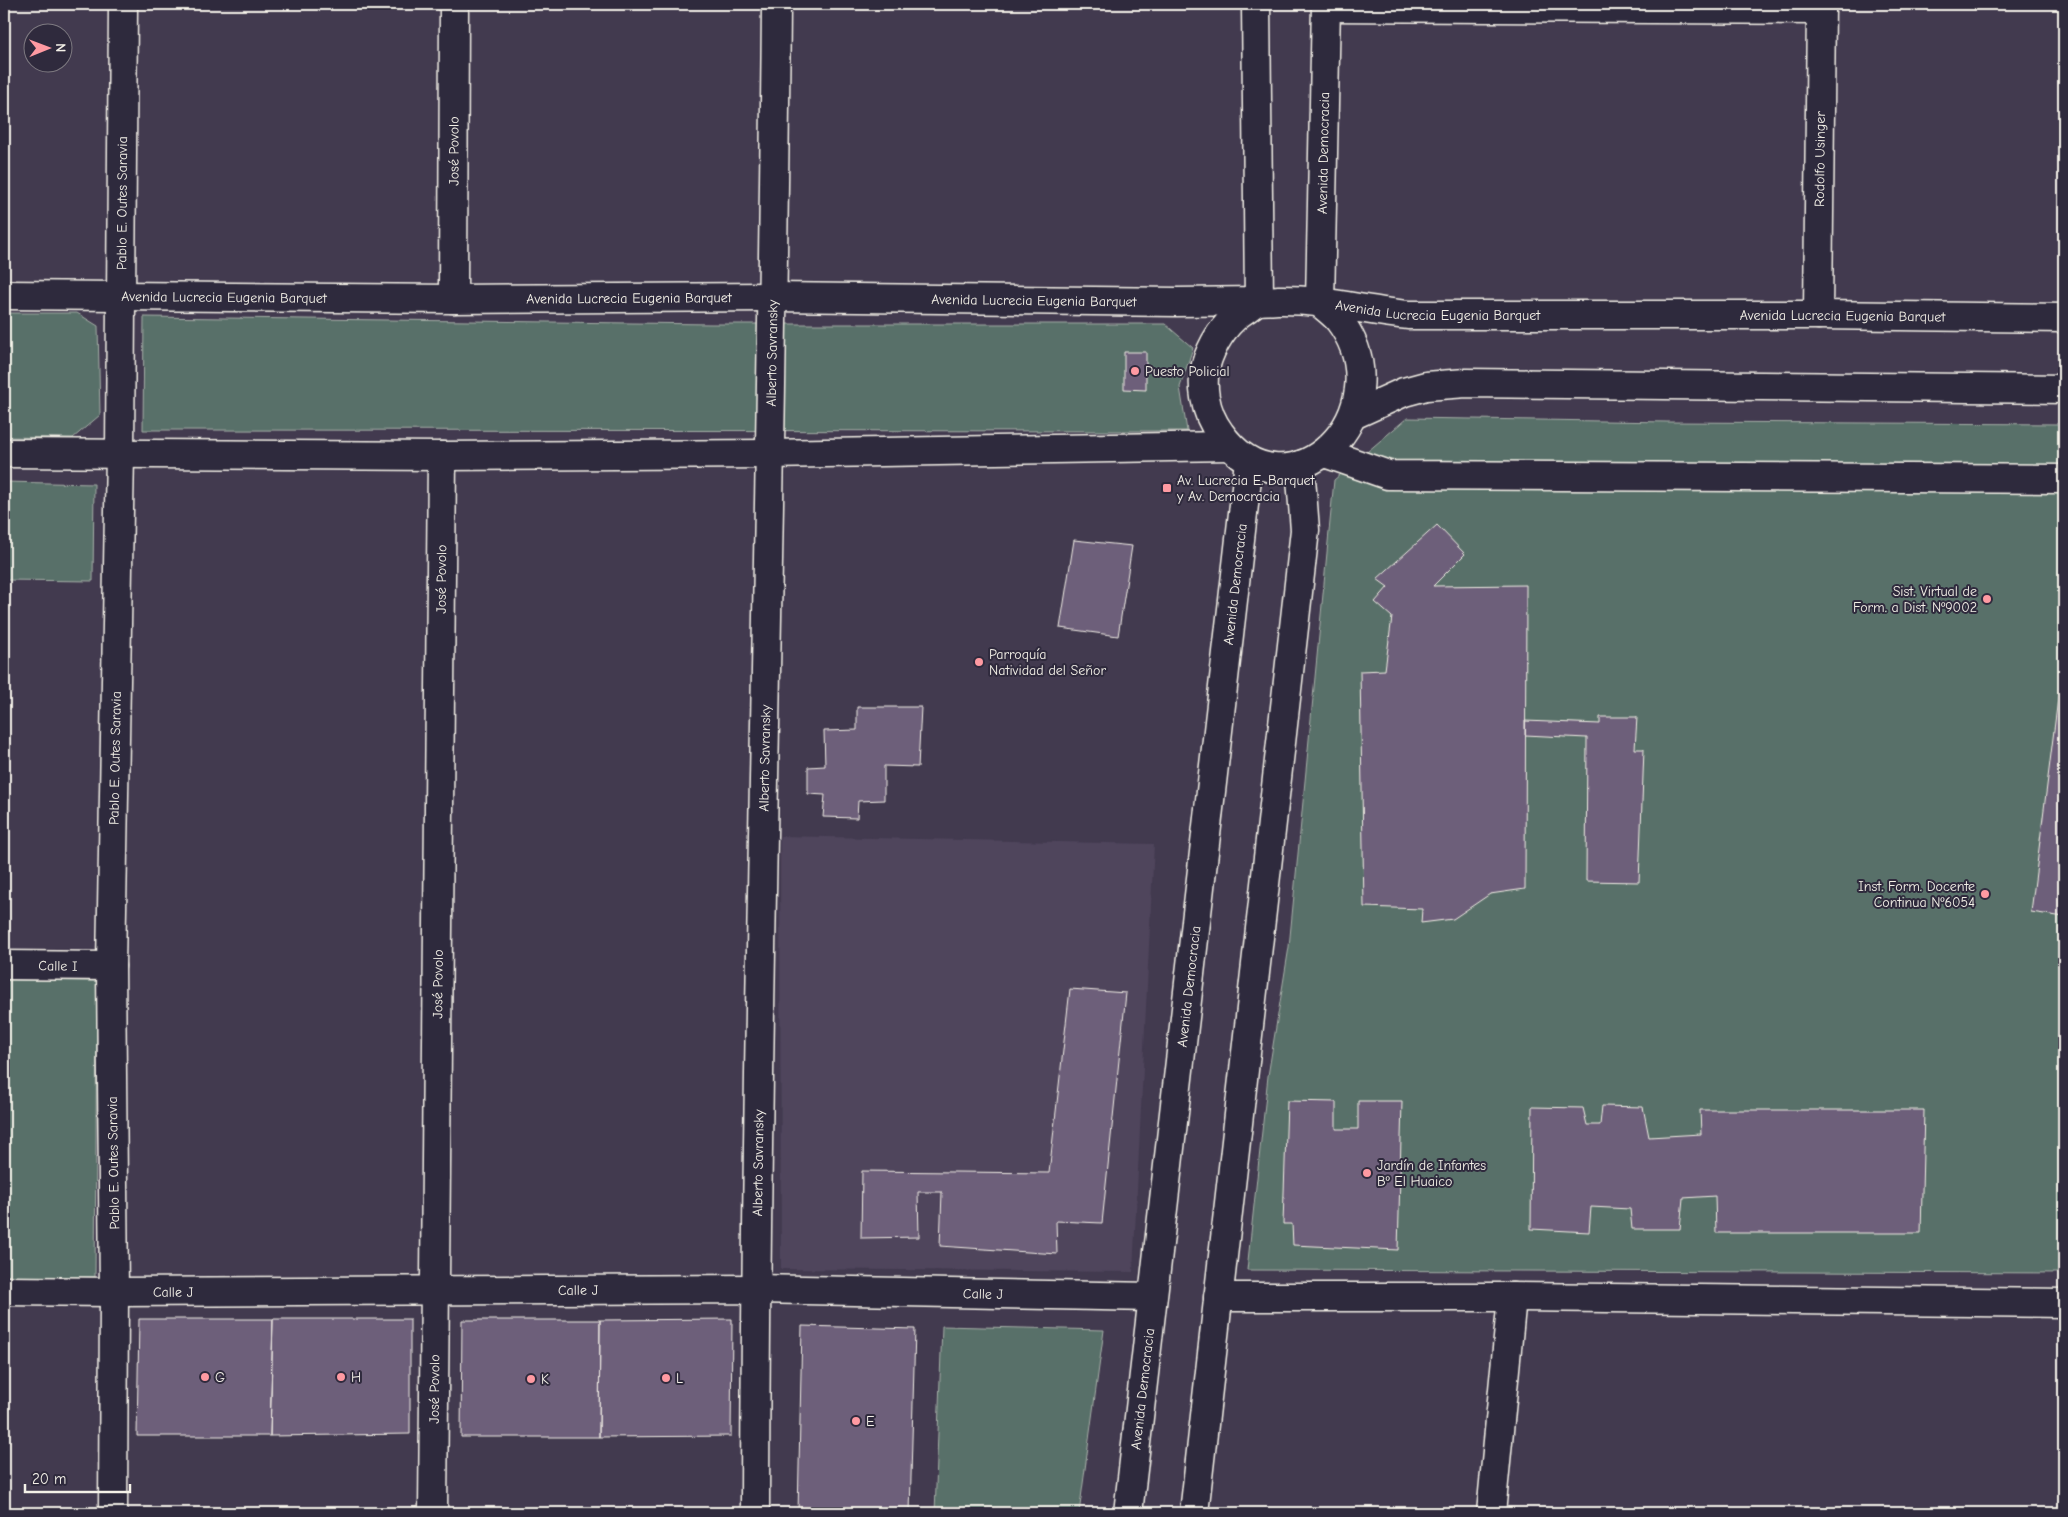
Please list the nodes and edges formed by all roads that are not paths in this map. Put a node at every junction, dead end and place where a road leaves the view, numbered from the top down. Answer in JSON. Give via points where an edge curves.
{"nodes":[{"id":1,"x":123,"y":4,"type":"edge"},
{"id":2,"x":454,"y":4,"type":"edge"},
{"id":3,"x":776,"y":4,"type":"edge"},
{"id":4,"x":1256,"y":4,"type":"edge"},
{"id":5,"x":1326,"y":5,"type":"edge"},
{"id":6,"x":1821,"y":7,"type":"edge"},
{"id":7,"x":4,"y":295,"type":"edge"},
{"id":8,"x":122,"y":295,"type":"junction"},
{"id":9,"x":774,"y":297,"type":"junction"},
{"id":10,"x":453,"y":299,"type":"junction"},
{"id":11,"x":1259,"y":301,"type":"junction"},
{"id":12,"x":1320,"y":303,"type":"junction"},
{"id":13,"x":1818,"y":315,"type":"junction"},
{"id":14,"x":2064,"y":318,"type":"edge"},
{"id":15,"x":2064,"y":389,"type":"edge"},
{"id":16,"x":1353,"y":415,"type":"junction"},
{"id":17,"x":1325,"y":452,"type":"junction"},
{"id":18,"x":4,"y":453,"type":"edge"},
{"id":19,"x":120,"y":453,"type":"junction"},
{"id":20,"x":769,"y":454,"type":"junction"},
{"id":21,"x":1239,"y":454,"type":"junction"},
{"id":22,"x":442,"y":456,"type":"junction"},
{"id":23,"x":1300,"y":465,"type":"junction"},
{"id":24,"x":2064,"y":479,"type":"edge"},
{"id":25,"x":4,"y":966,"type":"edge"},
{"id":26,"x":111,"y":966,"type":"junction"},
{"id":27,"x":756,"y":1289,"type":"junction"},
{"id":28,"x":4,"y":1291,"type":"edge"},
{"id":29,"x":435,"y":1291,"type":"junction"},
{"id":30,"x":114,"y":1292,"type":"junction"},
{"id":31,"x":1152,"y":1297,"type":"junction"},
{"id":32,"x":1218,"y":1297,"type":"junction"},
{"id":33,"x":1512,"y":1297,"type":"junction"},
{"id":34,"x":2064,"y":1303,"type":"edge"},
{"id":35,"x":113,"y":1513,"type":"edge"},
{"id":36,"x":433,"y":1513,"type":"edge"},
{"id":37,"x":755,"y":1513,"type":"edge"},
{"id":38,"x":1128,"y":1513,"type":"edge"},
{"id":39,"x":1194,"y":1513,"type":"edge"},
{"id":40,"x":1491,"y":1513,"type":"edge"}],
"edges":[{"from":1,"to":8,"type":"street","name":"Pablo E. Outes Saravia"},
{"from":2,"to":10,"type":"street","name":"José Povolo"},
{"from":3,"to":9,"type":"street","name":"Alberto Savransky"},
{"from":4,"to":11,"type":"street"},
{"from":5,"to":6,"type":"street"},
{"from":5,"to":12,"type":"street","name":"Avenida Democracia"},
{"from":6,"to":13,"type":"street","name":"Rodolfo Usinger"},
{"from":7,"to":8,"type":"street","name":"Avenida Lucrecia Eugenia Barquet"},
{"from":8,"to":10,"type":"street","name":"Avenida Lucrecia Eugenia Barquet"},
{"from":8,"to":19,"type":"street","name":"Pablo E. Outes Saravia"},
{"from":9,"to":10,"type":"street","name":"Avenida Lucrecia Eugenia Barquet"},
{"from":9,"to":11,"type":"street","name":"Avenida Lucrecia Eugenia Barquet"},
{"from":9,"to":20,"type":"street","name":"Alberto Savransky"},
{"from":11,"to":12,"type":"street","name":"Avenida Lucrecia Eugenia Barquet"},
{"from":11,"to":21,"type":"street","via":[[1234,316],[1215,338],[1205,366],[1204,395],[1212,423]]},
{"from":12,"to":13,"type":"street","name":"Avenida Lucrecia Eugenia Barquet","via":[[1409,315]]},
{"from":12,"to":16,"type":"street","via":[[1338,319],[1352,341],[1357,357],[1360,390]]},
{"from":13,"to":14,"type":"street","name":"Avenida Lucrecia Eugenia Barquet"},
{"from":15,"to":16,"type":"street","via":[[1466,383],[1426,386],[1404,392]]},
{"from":16,"to":17,"type":"street","via":[[1342,435]]},
{"from":17,"to":23,"type":"street"},
{"from":17,"to":24,"type":"street","via":[[1388,475]]},
{"from":18,"to":19,"type":"street"},
{"from":19,"to":22,"type":"street"},
{"from":19,"to":26,"type":"street","name":"Pablo E. Outes Saravia"},
{"from":20,"to":21,"type":"street"},
{"from":20,"to":22,"type":"street"},
{"from":20,"to":27,"type":"street","name":"Alberto Savransky"},
{"from":21,"to":23,"type":"street","via":[[1266,467]]},
{"from":21,"to":31,"type":"street","name":"Avenida Democracia"},
{"from":22,"to":29,"type":"street","name":"José Povolo"},
{"from":23,"to":32,"type":"street","via":[[1305,530]]},
{"from":25,"to":26,"type":"street","name":"Calle I"},
{"from":26,"to":30,"type":"street","name":"Pablo E. Outes Saravia"},
{"from":27,"to":29,"type":"street","name":"Calle J"},
{"from":27,"to":31,"type":"street","name":"Calle J"},
{"from":27,"to":37,"type":"street","name":"Alberto Savransky"},
{"from":28,"to":30,"type":"street","name":"Calle J"},
{"from":29,"to":30,"type":"street","name":"Calle J"},
{"from":29,"to":36,"type":"street","name":"José Povolo"},
{"from":30,"to":35,"type":"street","name":"Pablo E. Outes Saravia"},
{"from":31,"to":38,"type":"street","name":"Avenida Democracia"},
{"from":32,"to":33,"type":"street"},
{"from":32,"to":39,"type":"street"},
{"from":33,"to":34,"type":"street"},
{"from":33,"to":40,"type":"street"}]}
